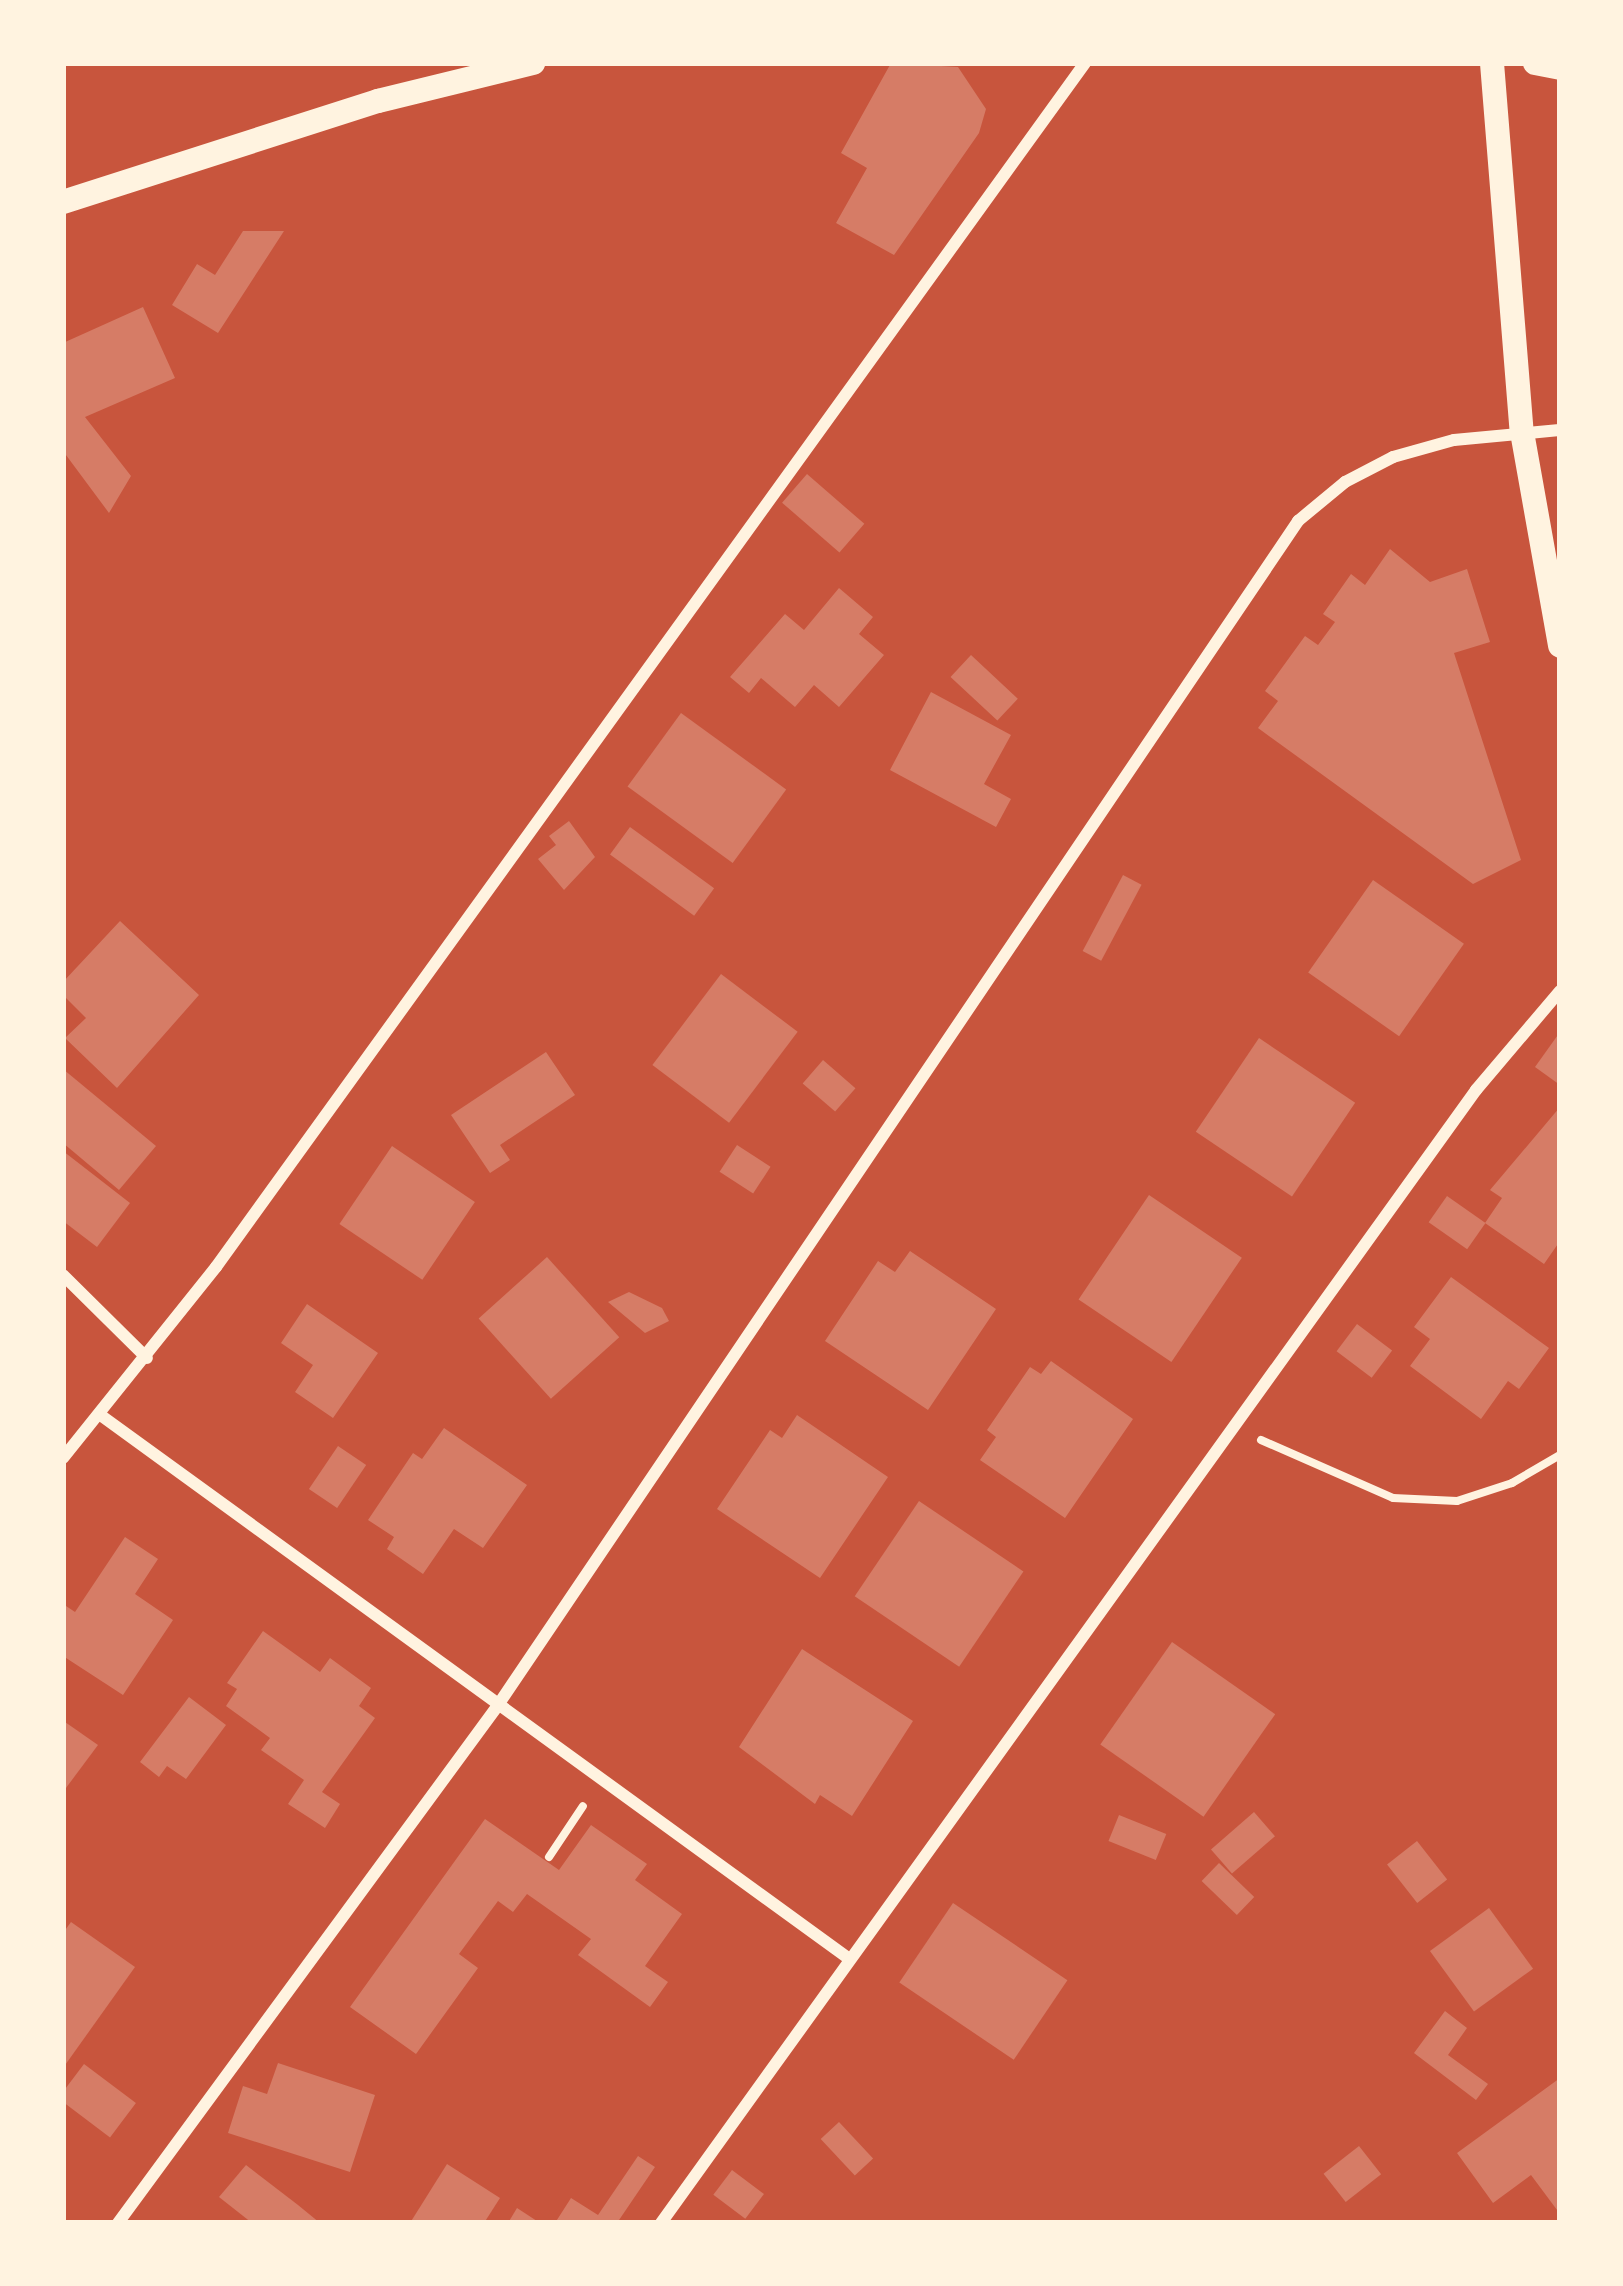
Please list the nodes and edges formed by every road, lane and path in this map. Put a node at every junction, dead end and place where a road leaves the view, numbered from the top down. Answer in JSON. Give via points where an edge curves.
{"nodes":[{"id":1,"x":533,"y":63,"type":"edge"},
{"id":2,"x":1085,"y":63,"type":"edge"},
{"id":3,"x":1492,"y":63,"type":"edge"},
{"id":4,"x":1535,"y":63,"type":"edge"},
{"id":5,"x":1560,"y":68,"type":"edge"},
{"id":6,"x":63,"y":202,"type":"edge"},
{"id":7,"x":1560,"y":430,"type":"edge"},
{"id":8,"x":1522,"y":432,"type":"junction"},
{"id":9,"x":1560,"y":646,"type":"edge"},
{"id":10,"x":1560,"y":991,"type":"edge"},
{"id":11,"x":63,"y":1275,"type":"edge"},
{"id":12,"x":147,"y":1358,"type":"junction"},
{"id":13,"x":100,"y":1414,"type":"junction"},
{"id":14,"x":1234,"y":1424,"type":"junction"},
{"id":15,"x":1560,"y":1455,"type":"edge"},
{"id":16,"x":63,"y":1458,"type":"edge"},
{"id":17,"x":496,"y":1708,"type":"junction"},
{"id":18,"x":602,"y":1780,"type":"junction"},
{"id":19,"x":548,"y":1857,"type":"dead end"},
{"id":20,"x":848,"y":1958,"type":"junction"},
{"id":21,"x":118,"y":2223,"type":"edge"},
{"id":22,"x":661,"y":2223,"type":"edge"}],
"edges":[{"from":1,"to":6,"type":"main road","via":[[378,101]]},
{"from":2,"to":12,"type":"street"},
{"from":3,"to":8,"type":"main road"},
{"from":4,"to":5,"type":"main road"},
{"from":7,"to":8,"type":"street"},
{"from":8,"to":9,"type":"main road"},
{"from":8,"to":17,"type":"street","via":[[1393,458],[1345,482],[1298,521]]},
{"from":10,"to":14,"type":"street","via":[[1476,1090]]},
{"from":11,"to":12,"type":"street"},
{"from":12,"to":13,"type":"street"},
{"from":13,"to":16,"type":"street"},
{"from":13,"to":17,"type":"street"},
{"from":14,"to":15,"type":"path","via":[[1303,1464],[1393,1498],[1457,1501]]},
{"from":14,"to":20,"type":"street"},
{"from":17,"to":18,"type":"street"},
{"from":17,"to":21,"type":"street"},
{"from":18,"to":19,"type":"path"},
{"from":18,"to":20,"type":"street"},
{"from":20,"to":22,"type":"street"}]}
